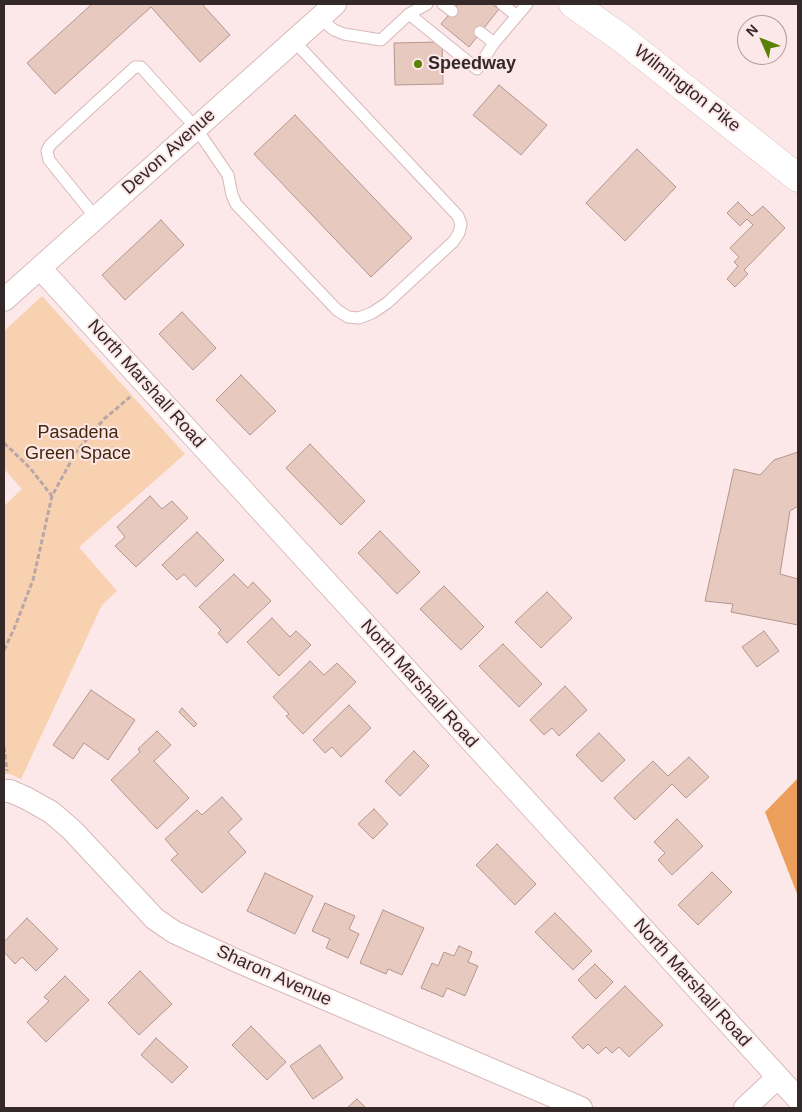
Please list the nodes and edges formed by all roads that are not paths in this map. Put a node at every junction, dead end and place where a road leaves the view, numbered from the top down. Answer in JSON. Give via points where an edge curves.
{"nodes":[{"id":1,"x":427,"y":4,"type":"edge"},
{"id":2,"x":443,"y":4,"type":"edge"},
{"id":3,"x":502,"y":4,"type":"edge"},
{"id":4,"x":526,"y":4,"type":"edge"},
{"id":5,"x":573,"y":4,"type":"edge"},
{"id":6,"x":327,"y":11,"type":"edge"},
{"id":7,"x":452,"y":11,"type":"dead end"},
{"id":8,"x":408,"y":14,"type":"junction"},
{"id":9,"x":517,"y":16,"type":"junction"},
{"id":10,"x":480,"y":32,"type":"dead end"},
{"id":11,"x":294,"y":41,"type":"junction"},
{"id":12,"x":494,"y":43,"type":"junction"},
{"id":13,"x":196,"y":128,"type":"junction"},
{"id":14,"x":798,"y":178,"type":"edge"},
{"id":15,"x":96,"y":218,"type":"junction"},
{"id":16,"x":40,"y":268,"type":"junction"},
{"id":17,"x":4,"y":300,"type":"edge"},
{"id":18,"x":4,"y":791,"type":"edge"},
{"id":19,"x":778,"y":1077,"type":"junction"},
{"id":20,"x":798,"y":1099,"type":"edge"},
{"id":21,"x":580,"y":1108,"type":"edge"},
{"id":22,"x":745,"y":1108,"type":"edge"}],
"edges":[{"from":1,"to":8,"type":"lane"},
{"from":2,"to":7,"type":"lane"},
{"from":3,"to":9,"type":"lane"},
{"from":4,"to":9,"type":"lane"},
{"from":5,"to":14,"type":"main road","name":"Wilmington Pike","via":[[620,36]]},
{"from":6,"to":8,"type":"lane","via":[[334,30],[380,40]]},
{"from":6,"to":11,"type":"street","name":"Devon Avenue"},
{"from":8,"to":12,"type":"lane","via":[[477,69]]},
{"from":9,"to":12,"type":"lane"},
{"from":10,"to":12,"type":"lane"},
{"from":11,"to":13,"type":"street","name":"Devon Avenue"},
{"from":11,"to":13,"type":"lane","via":[[462,224],[453,242],[387,303],[358,318],[348,317],[337,310],[236,204],[228,175]]},
{"from":13,"to":15,"type":"street","name":"Devon Avenue"},
{"from":13,"to":15,"type":"lane","via":[[141,67],[135,67],[47,151],[50,160]]},
{"from":15,"to":16,"type":"street","name":"Devon Avenue"},
{"from":16,"to":17,"type":"street","name":"Devon Avenue"},
{"from":16,"to":19,"type":"street","name":"North Marshall Road"},
{"from":18,"to":21,"type":"street","name":"Sharon Avenue","via":[[26,798],[51,812],[72,830],[155,920],[174,932]]},
{"from":19,"to":20,"type":"street","name":"North Marshall Road"},
{"from":19,"to":22,"type":"street"}]}
